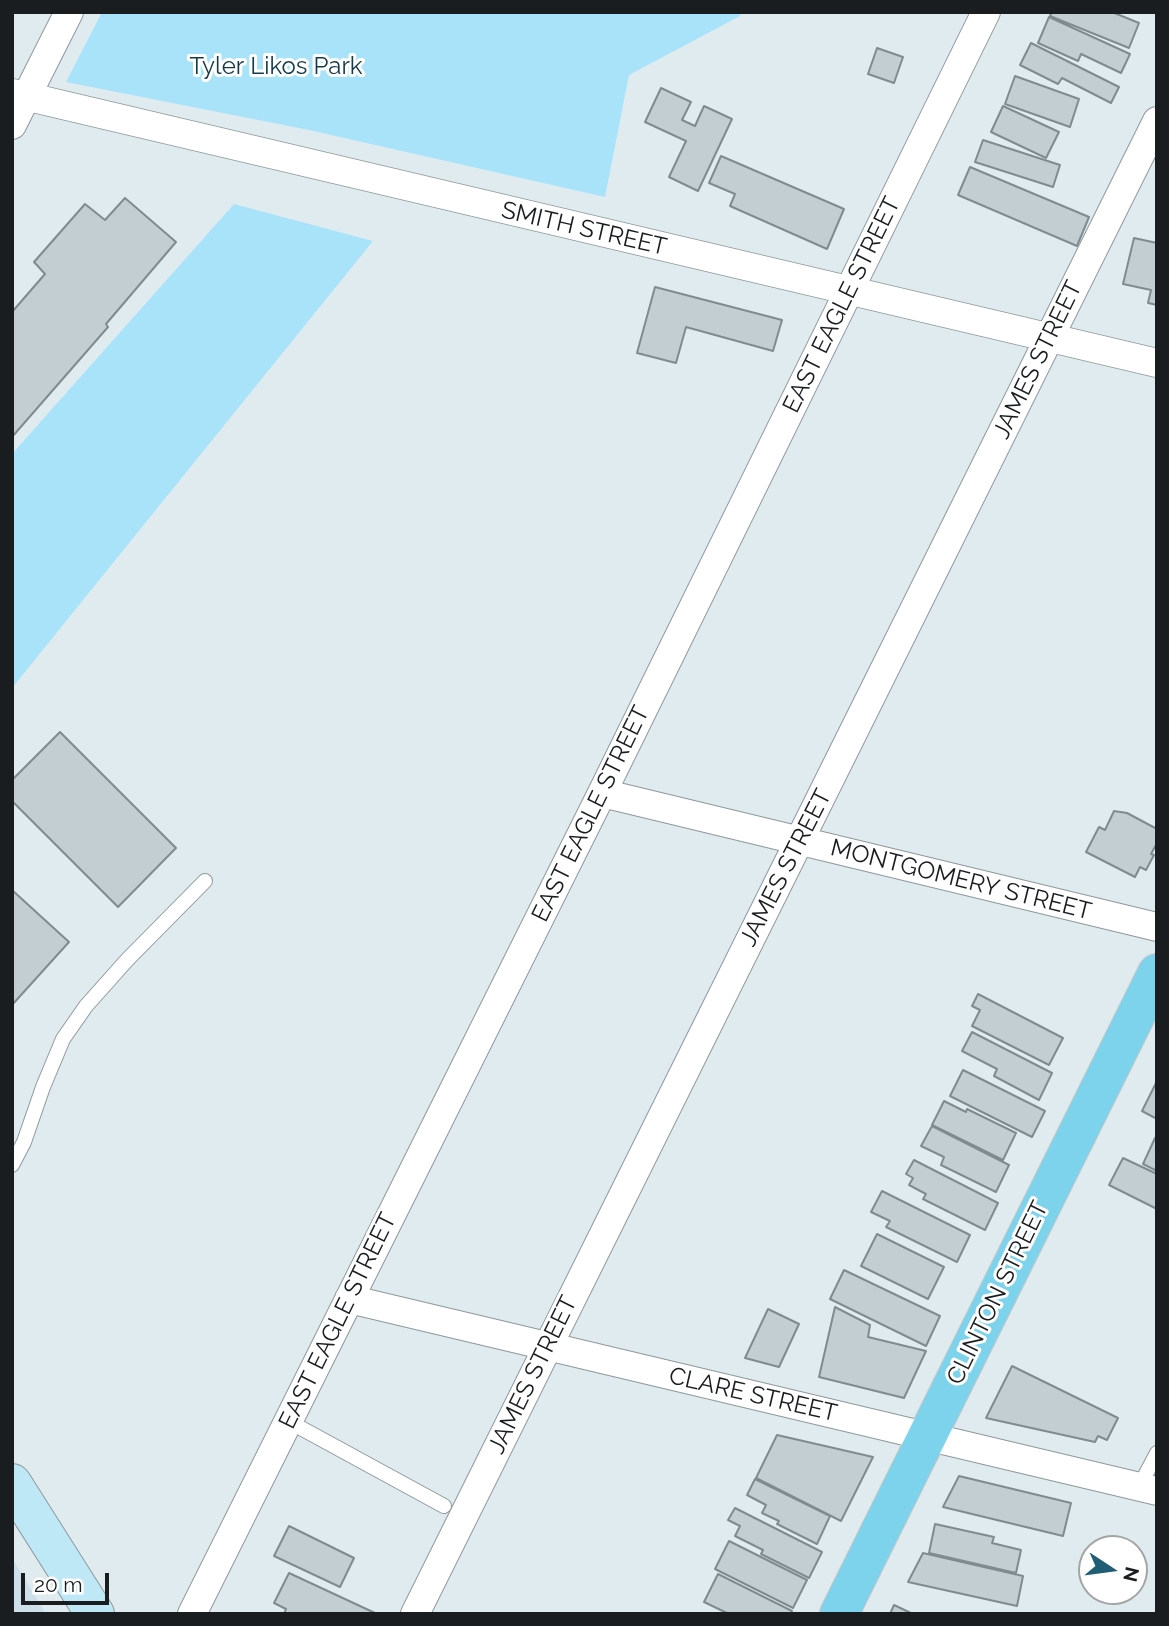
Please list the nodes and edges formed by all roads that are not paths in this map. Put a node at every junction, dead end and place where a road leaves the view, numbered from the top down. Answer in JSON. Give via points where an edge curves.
{"nodes":[{"id":1,"x":69,"y":12,"type":"edge"},
{"id":2,"x":986,"y":12,"type":"edge"},
{"id":3,"x":19,"y":95,"type":"edge"},
{"id":4,"x":1157,"y":121,"type":"edge"},
{"id":5,"x":12,"y":125,"type":"edge"},
{"id":6,"x":849,"y":290,"type":"junction"},
{"id":7,"x":1049,"y":338,"type":"junction"},
{"id":8,"x":1157,"y":363,"type":"edge"},
{"id":9,"x":602,"y":793,"type":"junction"},
{"id":10,"x":800,"y":841,"type":"junction"},
{"id":11,"x":205,"y":881,"type":"dead end"},
{"id":12,"x":1157,"y":927,"type":"edge"},
{"id":13,"x":1157,"y":973,"type":"edge"},
{"id":14,"x":12,"y":1165,"type":"edge"},
{"id":15,"x":349,"y":1298,"type":"junction"},
{"id":16,"x":547,"y":1346,"type":"junction"},
{"id":17,"x":288,"y":1422,"type":"junction"},
{"id":18,"x":927,"y":1436,"type":"junction"},
{"id":19,"x":1157,"y":1452,"type":"edge"},
{"id":20,"x":12,"y":1483,"type":"edge"},
{"id":21,"x":1148,"y":1489,"type":"edge"},
{"id":22,"x":443,"y":1506,"type":"dead end"},
{"id":23,"x":95,"y":1614,"type":"edge"},
{"id":24,"x":192,"y":1614,"type":"edge"},
{"id":25,"x":415,"y":1614,"type":"edge"},
{"id":26,"x":839,"y":1614,"type":"edge"}],
"edges":[{"from":1,"to":3,"type":"street"},
{"from":2,"to":6,"type":"street","name":"EAST EAGLE STREET"},
{"from":3,"to":5,"type":"street"},
{"from":3,"to":6,"type":"street","name":"SMITH STREET"},
{"from":4,"to":7,"type":"street","name":"JAMES STREET"},
{"from":6,"to":7,"type":"street","name":"SMITH STREET"},
{"from":6,"to":9,"type":"street","name":"EAST EAGLE STREET"},
{"from":7,"to":8,"type":"street","name":"SMITH STREET"},
{"from":7,"to":10,"type":"street","name":"JAMES STREET"},
{"from":9,"to":10,"type":"street","name":"MONTGOMERY STREET"},
{"from":9,"to":15,"type":"street","name":"EAST EAGLE STREET"},
{"from":10,"to":12,"type":"street","name":"MONTGOMERY STREET"},
{"from":10,"to":16,"type":"street","name":"JAMES STREET"},
{"from":11,"to":14,"type":"lane","via":[[127,960],[70,1028]]},
{"from":13,"to":18,"type":"main road","name":"CLINTON STREET"},
{"from":15,"to":16,"type":"street","name":"CLARE STREET"},
{"from":15,"to":17,"type":"street","name":"EAST EAGLE STREET"},
{"from":16,"to":18,"type":"street","name":"CLARE STREET"},
{"from":16,"to":25,"type":"street","name":"JAMES STREET"},
{"from":17,"to":22,"type":"lane"},
{"from":17,"to":24,"type":"street","name":"EAST EAGLE STREET"},
{"from":18,"to":21,"type":"street","name":"CLARE STREET"},
{"from":18,"to":26,"type":"main road","name":"CLINTON STREET"},
{"from":19,"to":21,"type":"lane"},
{"from":20,"to":23,"type":"street"}]}
